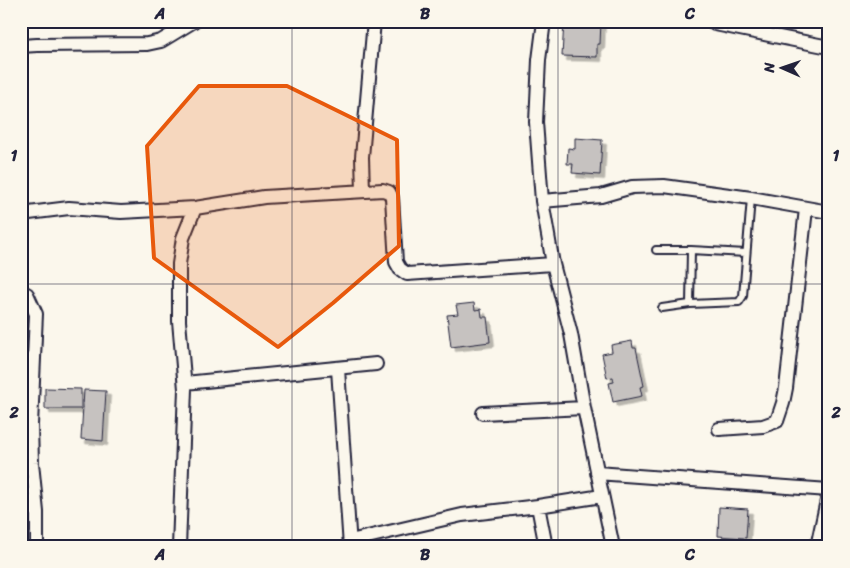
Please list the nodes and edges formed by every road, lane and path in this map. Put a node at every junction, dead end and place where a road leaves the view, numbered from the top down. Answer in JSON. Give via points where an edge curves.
{"nodes":[{"id":1,"x":194,"y":21,"type":"edge"},
{"id":2,"x":374,"y":21,"type":"edge"},
{"id":3,"x":544,"y":21,"type":"edge"},
{"id":4,"x":712,"y":21,"type":"edge"},
{"id":5,"x":21,"y":46,"type":"edge"},
{"id":6,"x":829,"y":47,"type":"edge"},
{"id":7,"x":363,"y":191,"type":"junction"},
{"id":8,"x":751,"y":198,"type":"junction"},
{"id":9,"x":542,"y":201,"type":"junction"},
{"id":10,"x":195,"y":208,"type":"junction"},
{"id":11,"x":806,"y":209,"type":"junction"},
{"id":12,"x":829,"y":212,"type":"edge"},
{"id":13,"x":21,"y":214,"type":"edge"},
{"id":14,"x":656,"y":250,"type":"dead end"},
{"id":15,"x":691,"y":250,"type":"junction"},
{"id":16,"x":746,"y":253,"type":"junction"},
{"id":17,"x":553,"y":264,"type":"junction"},
{"id":18,"x":21,"y":292,"type":"edge"},
{"id":19,"x":690,"y":304,"type":"junction"},
{"id":20,"x":662,"y":308,"type":"dead end"},
{"id":21,"x":376,"y":364,"type":"dead end"},
{"id":22,"x":338,"y":369,"type":"junction"},
{"id":23,"x":185,"y":383,"type":"junction"},
{"id":24,"x":584,"y":408,"type":"junction"},
{"id":25,"x":483,"y":413,"type":"dead end"},
{"id":26,"x":719,"y":429,"type":"dead end"},
{"id":27,"x":27,"y":452,"type":"edge"},
{"id":28,"x":597,"y":473,"type":"junction"},
{"id":29,"x":829,"y":491,"type":"edge"},
{"id":30,"x":602,"y":496,"type":"junction"},
{"id":31,"x":538,"y":506,"type":"junction"},
{"id":32,"x":350,"y":544,"type":"edge"},
{"id":33,"x":37,"y":547,"type":"edge"},
{"id":34,"x":179,"y":547,"type":"edge"},
{"id":35,"x":546,"y":547,"type":"edge"},
{"id":36,"x":613,"y":547,"type":"edge"},
{"id":37,"x":817,"y":547,"type":"edge"}],
"edges":[{"from":1,"to":5,"type":"street","via":[[161,41],[147,44]]},
{"from":2,"to":7,"type":"street","via":[[362,157]]},
{"from":3,"to":9,"type":"street","via":[[536,122]]},
{"from":4,"to":6,"type":"street"},
{"from":7,"to":10,"type":"street","via":[[264,197]]},
{"from":7,"to":17,"type":"street","via":[[389,192],[396,262],[407,274]]},
{"from":8,"to":9,"type":"street","via":[[664,186],[632,187],[601,196]]},
{"from":8,"to":11,"type":"street"},
{"from":8,"to":16,"type":"lane"},
{"from":9,"to":17,"type":"street"},
{"from":10,"to":13,"type":"street","via":[[121,212],[69,208]]},
{"from":10,"to":23,"type":"street","via":[[183,238],[179,264],[179,321]]},
{"from":11,"to":12,"type":"street"},
{"from":11,"to":26,"type":"street","via":[[786,388],[777,421],[763,426]]},
{"from":14,"to":15,"type":"lane"},
{"from":15,"to":16,"type":"lane"},
{"from":15,"to":19,"type":"lane"},
{"from":16,"to":19,"type":"lane","via":[[743,296],[739,302]]},
{"from":17,"to":24,"type":"street","via":[[571,334]]},
{"from":18,"to":27,"type":"street","via":[[27,294],[36,314]]},
{"from":19,"to":20,"type":"lane"},
{"from":21,"to":22,"type":"street"},
{"from":22,"to":23,"type":"street"},
{"from":22,"to":32,"type":"street"},
{"from":23,"to":34,"type":"street"},
{"from":24,"to":25,"type":"street"},
{"from":24,"to":28,"type":"street"},
{"from":27,"to":33,"type":"street","via":[[37,512]]},
{"from":28,"to":29,"type":"street"},
{"from":28,"to":30,"type":"street"},
{"from":29,"to":37,"type":"street"},
{"from":30,"to":31,"type":"street"},
{"from":30,"to":36,"type":"street"},
{"from":31,"to":32,"type":"street","via":[[462,515]]},
{"from":31,"to":35,"type":"street"}]}
